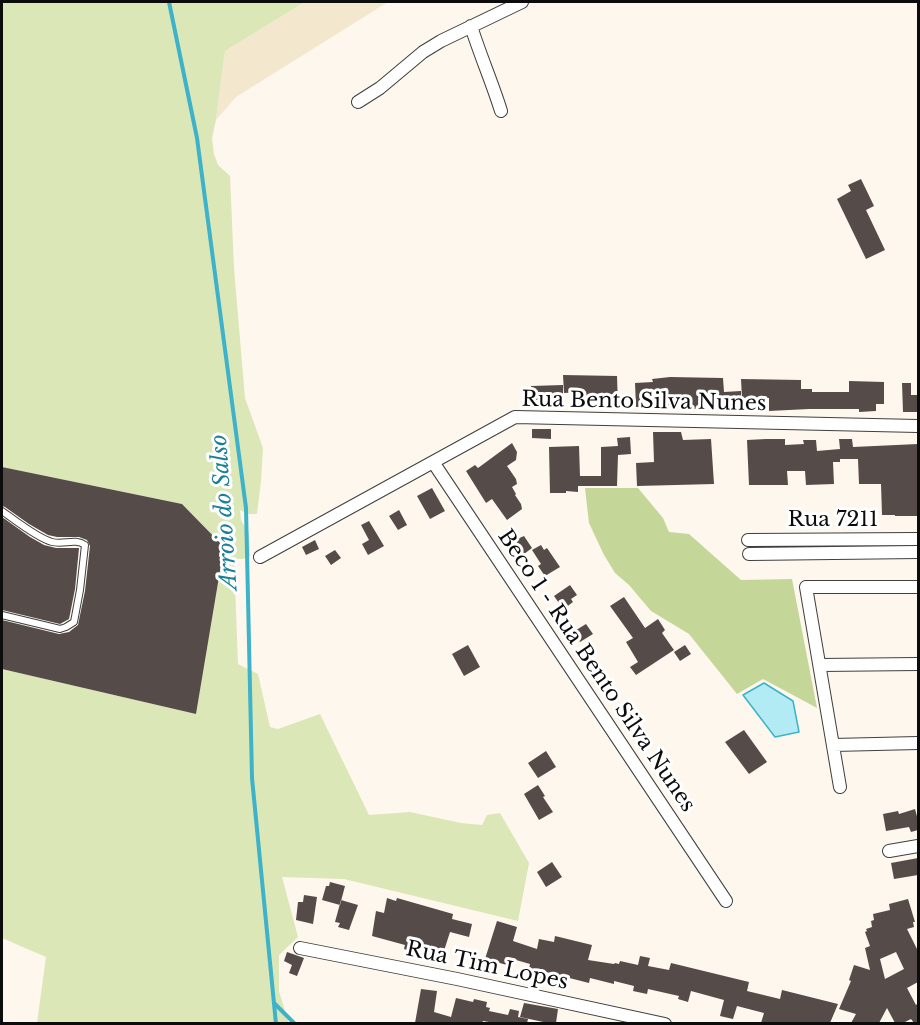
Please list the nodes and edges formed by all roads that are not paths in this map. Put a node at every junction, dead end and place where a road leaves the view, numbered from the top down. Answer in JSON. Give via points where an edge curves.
{"nodes":[{"id":1,"x":522,"y":2,"type":"edge"},
{"id":2,"x":471,"y":26,"type":"junction"},
{"id":3,"x":358,"y":102,"type":"dead end"},
{"id":4,"x":501,"y":111,"type":"dead end"},
{"id":5,"x":918,"y":426,"type":"edge"},
{"id":6,"x":433,"y":462,"type":"junction"},
{"id":7,"x":2,"y":511,"type":"edge"},
{"id":8,"x":918,"y":539,"type":"edge"},
{"id":9,"x":748,"y":540,"type":"dead end"},
{"id":10,"x":918,"y":552,"type":"edge"},
{"id":11,"x":749,"y":554,"type":"dead end"},
{"id":12,"x":260,"y":557,"type":"dead end"},
{"id":13,"x":918,"y":587,"type":"edge"},
{"id":14,"x":2,"y":615,"type":"edge"},
{"id":15,"x":918,"y":664,"type":"edge"},
{"id":16,"x":820,"y":665,"type":"junction"},
{"id":17,"x":918,"y":743,"type":"edge"},
{"id":18,"x":833,"y":745,"type":"junction"},
{"id":19,"x":840,"y":788,"type":"dead end"},
{"id":20,"x":918,"y":846,"type":"edge"},
{"id":21,"x":890,"y":851,"type":"dead end"},
{"id":22,"x":726,"y":901,"type":"dead end"},
{"id":23,"x":300,"y":948,"type":"dead end"},
{"id":24,"x":665,"y":1023,"type":"edge"}],
"edges":[{"from":1,"to":2,"type":"street"},
{"from":2,"to":3,"type":"street","via":[[423,52]]},
{"from":2,"to":4,"type":"street"},
{"from":5,"to":6,"type":"street","name":"Rua Bento Silva Nunes","via":[[515,417]]},
{"from":6,"to":12,"type":"street","name":"Rua Bento Silva Nunes"},
{"from":6,"to":22,"type":"street","name":"Beco 1 - Rua Bento Silva Nunes"},
{"from":7,"to":14,"type":"lane","via":[[44,539],[86,545],[74,622],[60,629]]},
{"from":8,"to":9,"type":"street","name":"Rua 7211"},
{"from":10,"to":11,"type":"street"},
{"from":13,"to":16,"type":"street","via":[[806,587]]},
{"from":15,"to":16,"type":"street"},
{"from":16,"to":18,"type":"street"},
{"from":17,"to":18,"type":"street"},
{"from":18,"to":19,"type":"street"},
{"from":20,"to":21,"type":"street"},
{"from":23,"to":24,"type":"street","name":"Rua Tim Lopes"}]}
